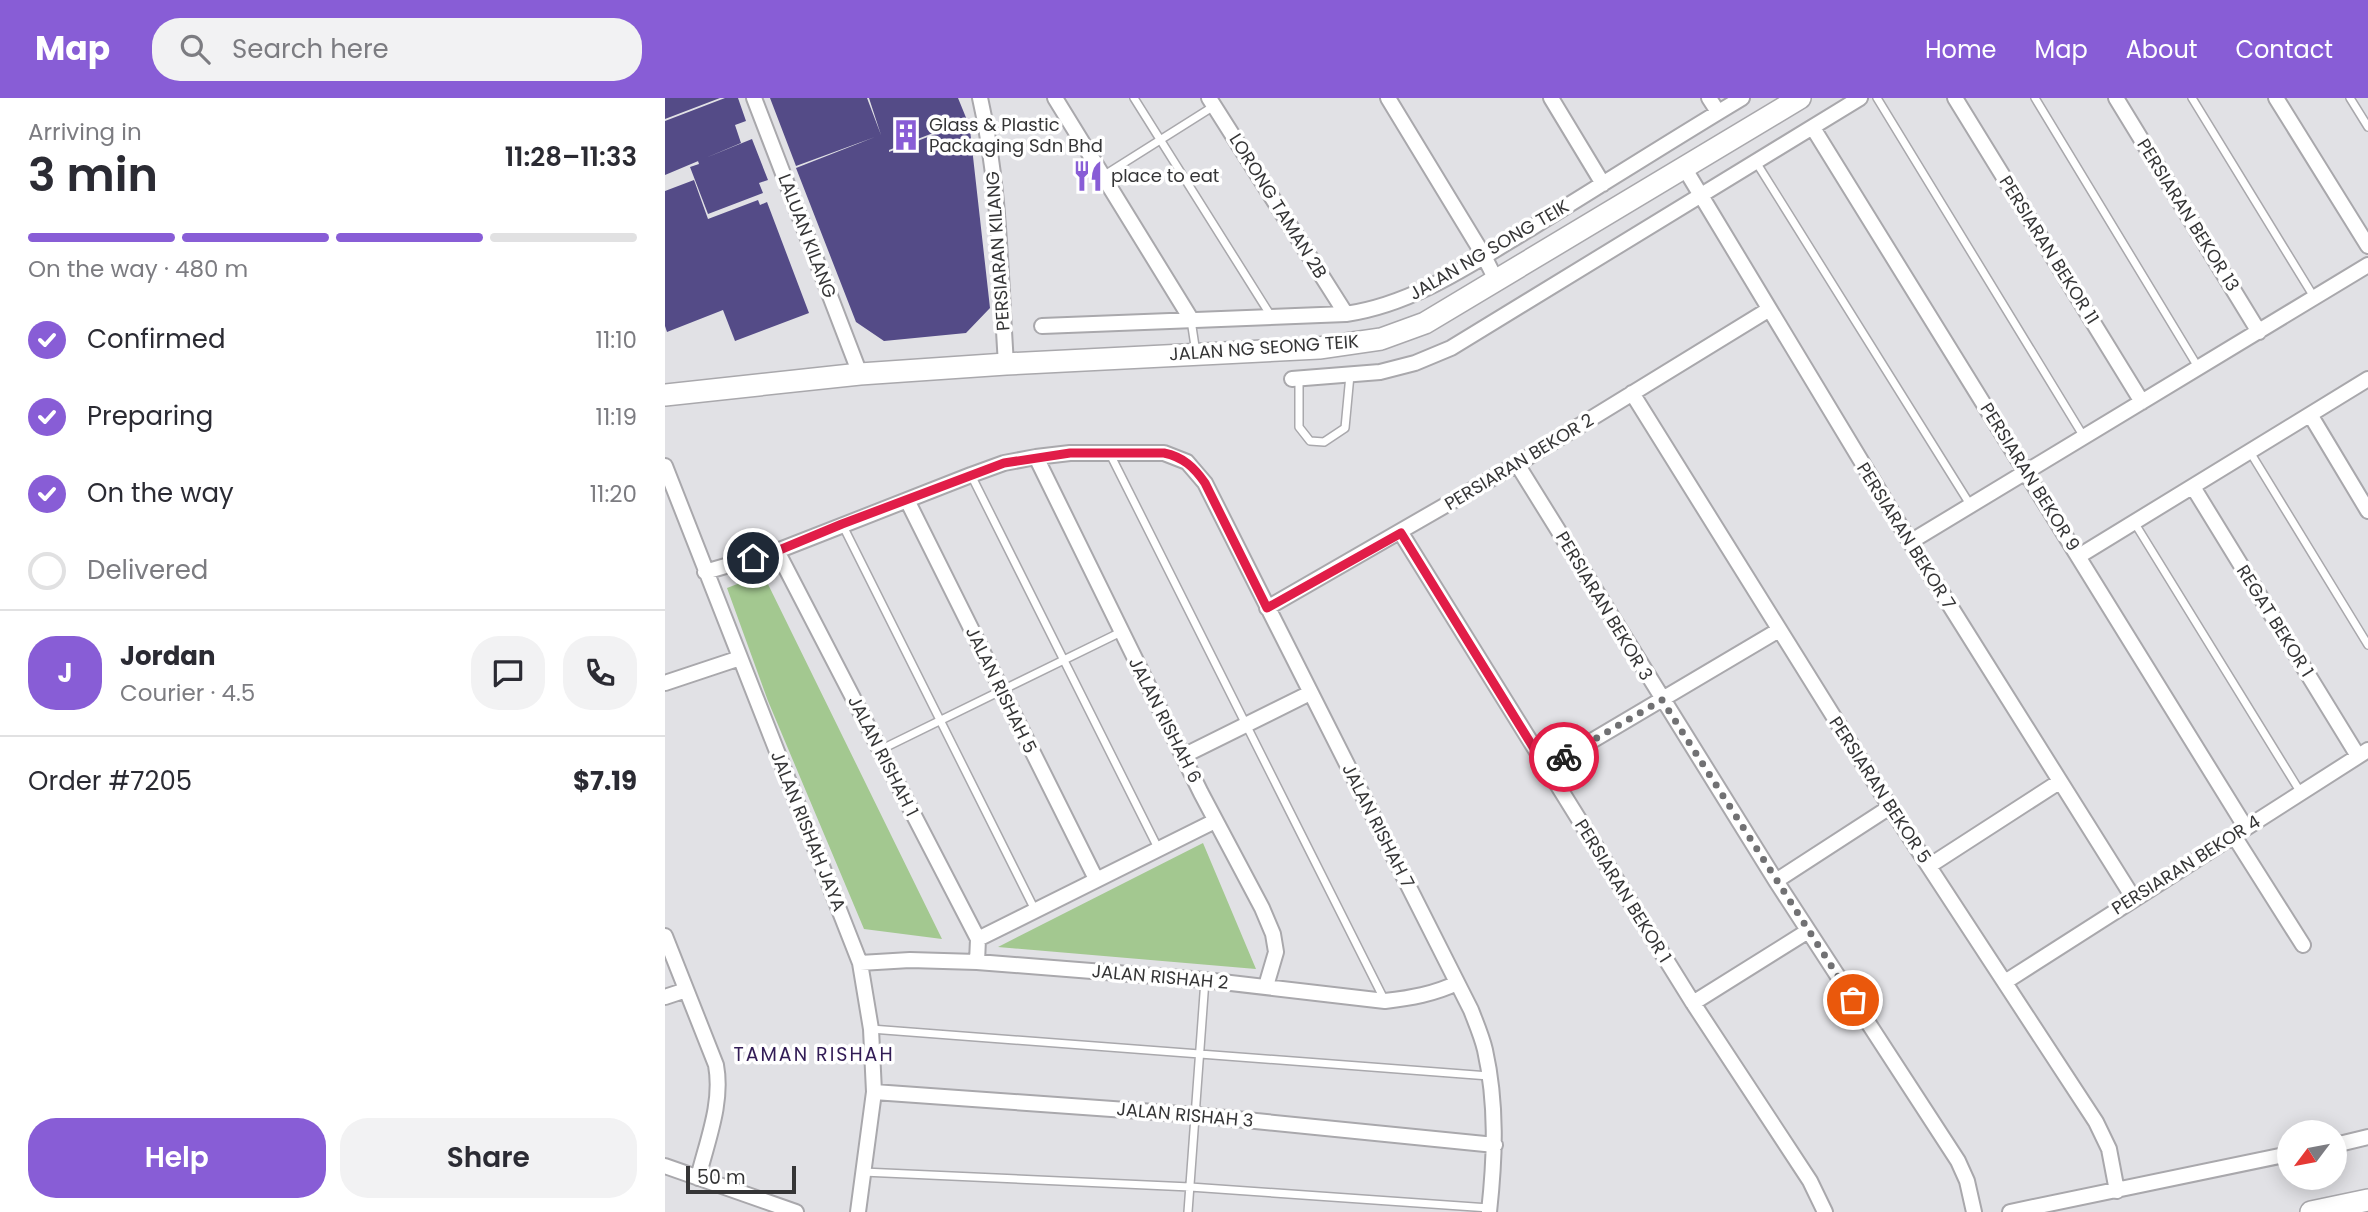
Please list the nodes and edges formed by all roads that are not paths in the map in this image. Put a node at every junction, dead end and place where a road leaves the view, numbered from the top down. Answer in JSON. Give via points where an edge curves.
{"nodes":[{"id":1,"x":754,"y":98,"type":"edge"},
{"id":2,"x":980,"y":98,"type":"edge"},
{"id":3,"x":1055,"y":98,"type":"edge"},
{"id":4,"x":1134,"y":98,"type":"edge"},
{"id":5,"x":1388,"y":98,"type":"edge"},
{"id":6,"x":1551,"y":98,"type":"edge"},
{"id":7,"x":1709,"y":98,"type":"edge"},
{"id":8,"x":1742,"y":98,"type":"edge"},
{"id":9,"x":1800,"y":98,"type":"edge"},
{"id":10,"x":1860,"y":98,"type":"edge"},
{"id":11,"x":1877,"y":98,"type":"edge"},
{"id":12,"x":1955,"y":98,"type":"edge"},
{"id":13,"x":2035,"y":98,"type":"edge"},
{"id":14,"x":2116,"y":98,"type":"edge"},
{"id":15,"x":2192,"y":98,"type":"edge"},
{"id":16,"x":2276,"y":98,"type":"edge"},
{"id":17,"x":2350,"y":98,"type":"edge"},
{"id":18,"x":1212,"y":102,"type":"edge"},
{"id":19,"x":1718,"y":112,"type":"junction"},
{"id":20,"x":2368,"y":127,"type":"edge"},
{"id":21,"x":1813,"y":128,"type":"junction"},
{"id":22,"x":1160,"y":140,"type":"junction"},
{"id":23,"x":1756,"y":162,"type":"junction"},
{"id":24,"x":1685,"y":169,"type":"junction"},
{"id":25,"x":1103,"y":176,"type":"junction"},
{"id":26,"x":1603,"y":184,"type":"junction"},
{"id":27,"x":1701,"y":194,"type":"junction"},
{"id":28,"x":2368,"y":246,"type":"edge"},
{"id":29,"x":1484,"y":257,"type":"junction"},
{"id":30,"x":2368,"y":265,"type":"edge"},
{"id":31,"x":1497,"y":282,"type":"junction"},
{"id":32,"x":2314,"y":298,"type":"junction"},
{"id":33,"x":1768,"y":310,"type":"junction"},
{"id":34,"x":1346,"y":314,"type":"junction"},
{"id":35,"x":1271,"y":317,"type":"junction"},
{"id":36,"x":1191,"y":319,"type":"junction"},
{"id":37,"x":1042,"y":326,"type":"dead end"},
{"id":38,"x":2259,"y":332,"type":"junction"},
{"id":39,"x":1196,"y":354,"type":"junction"},
{"id":40,"x":1006,"y":364,"type":"junction"},
{"id":41,"x":2199,"y":368,"type":"junction"},
{"id":42,"x":860,"y":374,"type":"junction"},
{"id":43,"x":1350,"y":374,"type":"junction"},
{"id":44,"x":1296,"y":378,"type":"joint"},
{"id":45,"x":2367,"y":381,"type":"edge"},
{"id":46,"x":1632,"y":393,"type":"junction"},
{"id":47,"x":665,"y":395,"type":"edge"},
{"id":48,"x":2142,"y":402,"type":"junction"},
{"id":49,"x":2311,"y":416,"type":"junction"},
{"id":50,"x":2084,"y":437,"type":"junction"},
{"id":51,"x":1109,"y":452,"type":"junction"},
{"id":52,"x":2250,"y":452,"type":"junction"},
{"id":53,"x":1036,"y":457,"type":"junction"},
{"id":54,"x":1517,"y":464,"type":"junction"},
{"id":55,"x":665,"y":466,"type":"edge"},
{"id":56,"x":2026,"y":472,"type":"junction"},
{"id":57,"x":971,"y":475,"type":"junction"},
{"id":58,"x":2193,"y":487,"type":"junction"},
{"id":59,"x":907,"y":500,"type":"junction"},
{"id":60,"x":1971,"y":506,"type":"junction"},
{"id":61,"x":2368,"y":511,"type":"edge"},
{"id":62,"x":2134,"y":521,"type":"junction"},
{"id":63,"x":842,"y":524,"type":"junction"},
{"id":64,"x":1401,"y":533,"type":"junction"},
{"id":65,"x":1910,"y":542,"type":"junction"},
{"id":66,"x":777,"y":551,"type":"junction"},
{"id":67,"x":2079,"y":556,"type":"junction"},
{"id":68,"x":705,"y":572,"type":"junction"},
{"id":69,"x":1267,"y":608,"type":"junction"},
{"id":70,"x":1779,"y":630,"type":"junction"},
{"id":71,"x":1121,"y":632,"type":"junction"},
{"id":72,"x":2368,"y":645,"type":"edge"},
{"id":73,"x":740,"y":658,"type":"junction"},
{"id":74,"x":1064,"y":660,"type":"junction"},
{"id":75,"x":665,"y":682,"type":"edge"},
{"id":76,"x":1002,"y":691,"type":"junction"},
{"id":77,"x":1310,"y":693,"type":"junction"},
{"id":78,"x":1662,"y":700,"type":"junction"},
{"id":79,"x":940,"y":721,"type":"junction"},
{"id":80,"x":1245,"y":725,"type":"junction"},
{"id":81,"x":880,"y":750,"type":"junction"},
{"id":82,"x":2363,"y":753,"type":"edge"},
{"id":83,"x":1183,"y":756,"type":"junction"},
{"id":84,"x":1546,"y":768,"type":"junction"},
{"id":85,"x":2059,"y":782,"type":"junction"},
{"id":86,"x":2301,"y":793,"type":"junction"},
{"id":87,"x":1889,"y":807,"type":"junction"},
{"id":88,"x":1215,"y":821,"type":"junction"},
{"id":89,"x":2240,"y":832,"type":"junction"},
{"id":90,"x":1158,"y":848,"type":"junction"},
{"id":91,"x":1929,"y":866,"type":"junction"},
{"id":92,"x":1096,"y":879,"type":"junction"},
{"id":93,"x":1776,"y":881,"type":"junction"},
{"id":94,"x":2134,"y":899,"type":"junction"},
{"id":95,"x":1035,"y":910,"type":"junction"},
{"id":96,"x":1808,"y":931,"type":"junction"},
{"id":97,"x":665,"y":936,"type":"edge"},
{"id":98,"x":978,"y":939,"type":"junction"},
{"id":99,"x":2303,"y":945,"type":"dead end"},
{"id":100,"x":977,"y":962,"type":"junction"},
{"id":101,"x":860,"y":963,"type":"junction"},
{"id":102,"x":1205,"y":980,"type":"junction"},
{"id":103,"x":2005,"y":982,"type":"junction"},
{"id":104,"x":1457,"y":983,"type":"junction"},
{"id":105,"x":1266,"y":986,"type":"junction"},
{"id":106,"x":687,"y":990,"type":"junction"},
{"id":107,"x":665,"y":997,"type":"edge"},
{"id":108,"x":1385,"y":1001,"type":"junction"},
{"id":109,"x":1693,"y":1003,"type":"junction"},
{"id":110,"x":870,"y":1029,"type":"junction"},
{"id":111,"x":1199,"y":1054,"type":"junction"},
{"id":112,"x":1489,"y":1076,"type":"junction"},
{"id":113,"x":874,"y":1092,"type":"junction"},
{"id":114,"x":1195,"y":1115,"type":"junction"},
{"id":115,"x":2368,"y":1138,"type":"edge"},
{"id":116,"x":2347,"y":1142,"type":"edge"},
{"id":117,"x":1495,"y":1145,"type":"junction"},
{"id":118,"x":2277,"y":1157,"type":"edge"},
{"id":119,"x":665,"y":1166,"type":"edge"},
{"id":120,"x":863,"y":1172,"type":"junction"},
{"id":121,"x":698,"y":1178,"type":"junction"},
{"id":122,"x":1190,"y":1187,"type":"junction"},
{"id":123,"x":2117,"y":1191,"type":"junction"},
{"id":124,"x":2368,"y":1200,"type":"edge"},
{"id":125,"x":1489,"y":1210,"type":"edge"},
{"id":126,"x":796,"y":1212,"type":"edge"},
{"id":127,"x":858,"y":1212,"type":"edge"},
{"id":128,"x":1188,"y":1212,"type":"edge"},
{"id":129,"x":1825,"y":1212,"type":"edge"},
{"id":130,"x":1974,"y":1212,"type":"edge"},
{"id":131,"x":2010,"y":1212,"type":"edge"},
{"id":132,"x":2311,"y":1212,"type":"edge"}],
"edges":[{"from":1,"to":42,"type":"street","name":"LALUAN KILANG"},
{"from":2,"to":40,"type":"street","name":"PERSIARAN KILANG","via":[[994,179]]},
{"from":3,"to":25,"type":"street"},
{"from":4,"to":22,"type":"lane"},
{"from":5,"to":29,"type":"street"},
{"from":6,"to":26,"type":"street"},
{"from":7,"to":19,"type":"street"},
{"from":8,"to":19,"type":"street","name":"JALAN NG SONG TEIK"},
{"from":9,"to":24,"type":"main road","name":"JALAN NG SEONG TEIK"},
{"from":10,"to":21,"type":"street","name":"JALAN NG SEONG TEIK"},
{"from":11,"to":50,"type":"lane"},
{"from":12,"to":48,"type":"street","name":"PERSIARAN BEKOR 11"},
{"from":13,"to":41,"type":"lane"},
{"from":14,"to":38,"type":"street","name":"PERSIARAN BEKOR 13"},
{"from":15,"to":32,"type":"lane"},
{"from":16,"to":28,"type":"street"},
{"from":17,"to":20,"type":"lane"},
{"from":18,"to":22,"type":"lane"},
{"from":18,"to":34,"type":"street","name":"LORONG TAMAN 2B"},
{"from":19,"to":26,"type":"street","name":"JALAN NG SONG TEIK"},
{"from":21,"to":23,"type":"street","name":"JALAN NG SEONG TEIK"},
{"from":21,"to":56,"type":"street","name":"PERSIARAN BEKOR 9"},
{"from":22,"to":25,"type":"lane"},
{"from":22,"to":35,"type":"lane"},
{"from":23,"to":27,"type":"street","name":"JALAN NG SEONG TEIK"},
{"from":23,"to":60,"type":"lane"},
{"from":24,"to":27,"type":"street","name":"PERSIARAN BEKOR 7"},
{"from":24,"to":31,"type":"main road","name":"JALAN NG SEONG TEIK"},
{"from":25,"to":36,"type":"street"},
{"from":26,"to":29,"type":"street","name":"JALAN NG SONG TEIK"},
{"from":27,"to":33,"type":"street","name":"PERSIARAN BEKOR 7"},
{"from":27,"to":43,"type":"street","name":"JALAN NG SEONG TEIK","via":[[1451,348],[1415,363]]},
{"from":29,"to":31,"type":"street"},
{"from":29,"to":34,"type":"street","name":"JALAN NG SONG TEIK","via":[[1394,304]]},
{"from":30,"to":32,"type":"street"},
{"from":31,"to":39,"type":"main road","name":"JALAN NG SEONG TEIK","via":[[1425,323],[1381,339],[1319,348]]},
{"from":32,"to":38,"type":"street"},
{"from":33,"to":46,"type":"street","name":"PERSIARAN BEKOR 2"},
{"from":33,"to":65,"type":"street","name":"PERSIARAN BEKOR 7"},
{"from":34,"to":35,"type":"street","name":"JALAN NG SONG TEIK"},
{"from":35,"to":36,"type":"street","name":"JALAN NG SONG TEIK"},
{"from":36,"to":37,"type":"street","name":"JALAN NG SONG TEIK"},
{"from":36,"to":39,"type":"lane"},
{"from":38,"to":41,"type":"street"},
{"from":39,"to":40,"type":"main road","name":"JALAN NG SEONG TEIK"},
{"from":40,"to":42,"type":"main road","name":"JALAN NG SEONG TEIK"},
{"from":41,"to":48,"type":"street"},
{"from":42,"to":47,"type":"main road","name":"JALAN NG SEONG TEIK"},
{"from":43,"to":44,"type":"street","name":"JALAN NG SEONG TEIK"},
{"from":43,"to":44,"type":"lane","via":[[1345,428],[1324,442],[1310,441],[1299,427]]},
{"from":45,"to":49,"type":"street"},
{"from":46,"to":54,"type":"street","name":"PERSIARAN BEKOR 2"},
{"from":46,"to":70,"type":"street","name":"PERSIARAN BEKOR 5"},
{"from":48,"to":50,"type":"street"},
{"from":49,"to":52,"type":"street"},
{"from":49,"to":61,"type":"street"},
{"from":50,"to":56,"type":"street"},
{"from":51,"to":53,"type":"street"},
{"from":51,"to":69,"type":"street","name":"JALAN RISHAH 7","via":[[1164,453],[1187,462],[1205,483]]},
{"from":51,"to":80,"type":"lane"},
{"from":52,"to":58,"type":"street"},
{"from":52,"to":72,"type":"lane"},
{"from":53,"to":57,"type":"street"},
{"from":53,"to":71,"type":"street","name":"JALAN RISHAH 6"},
{"from":54,"to":64,"type":"street","name":"PERSIARAN BEKOR 2"},
{"from":54,"to":78,"type":"street","name":"PERSIARAN BEKOR 3"},
{"from":55,"to":68,"type":"street","name":"JALAN RISHAH JAYA"},
{"from":56,"to":60,"type":"street"},
{"from":56,"to":67,"type":"street","name":"PERSIARAN BEKOR 9"},
{"from":57,"to":59,"type":"street"},
{"from":57,"to":74,"type":"lane"},
{"from":58,"to":62,"type":"street"},
{"from":58,"to":82,"type":"street","name":"REGAT BEKOR 1"},
{"from":59,"to":63,"type":"street"},
{"from":59,"to":76,"type":"street","name":"JALAN RISHAH 5"},
{"from":60,"to":65,"type":"street"},
{"from":62,"to":67,"type":"street"},
{"from":62,"to":86,"type":"lane"},
{"from":63,"to":66,"type":"street"},
{"from":63,"to":79,"type":"lane"},
{"from":64,"to":69,"type":"street","name":"PERSIARAN BEKOR 2"},
{"from":64,"to":84,"type":"street","name":"PERSIARAN BEKOR 1"},
{"from":65,"to":85,"type":"street","name":"PERSIARAN BEKOR 7"},
{"from":66,"to":68,"type":"street"},
{"from":66,"to":81,"type":"street","name":"JALAN RISHAH 1"},
{"from":67,"to":89,"type":"street","name":"PERSIARAN BEKOR 9"},
{"from":68,"to":73,"type":"street","name":"JALAN RISHAH JAYA"},
{"from":69,"to":77,"type":"street","name":"JALAN RISHAH 7"},
{"from":70,"to":78,"type":"street"},
{"from":70,"to":87,"type":"street","name":"PERSIARAN BEKOR 5"},
{"from":71,"to":74,"type":"lane"},
{"from":71,"to":83,"type":"street","name":"JALAN RISHAH 6"},
{"from":73,"to":75,"type":"street"},
{"from":73,"to":101,"type":"street","name":"JALAN RISHAH JAYA"},
{"from":74,"to":76,"type":"lane"},
{"from":74,"to":90,"type":"lane"},
{"from":76,"to":79,"type":"lane"},
{"from":76,"to":92,"type":"street","name":"JALAN RISHAH 5"},
{"from":77,"to":80,"type":"street"},
{"from":77,"to":104,"type":"street","name":"JALAN RISHAH 7"},
{"from":78,"to":84,"type":"street"},
{"from":78,"to":93,"type":"street","name":"PERSIARAN BEKOR 3"},
{"from":79,"to":81,"type":"lane"},
{"from":79,"to":95,"type":"lane"},
{"from":80,"to":83,"type":"street"},
{"from":80,"to":108,"type":"lane"},
{"from":81,"to":98,"type":"street","name":"JALAN RISHAH 1"},
{"from":82,"to":86,"type":"street","name":"PERSIARAN BEKOR 4"},
{"from":83,"to":88,"type":"street","name":"JALAN RISHAH 6"},
{"from":84,"to":109,"type":"street","name":"PERSIARAN BEKOR 1"},
{"from":85,"to":91,"type":"street"},
{"from":85,"to":94,"type":"street","name":"PERSIARAN BEKOR 7"},
{"from":86,"to":89,"type":"street","name":"PERSIARAN BEKOR 4"},
{"from":87,"to":91,"type":"street","name":"PERSIARAN BEKOR 5"},
{"from":87,"to":93,"type":"street"},
{"from":88,"to":90,"type":"street"},
{"from":88,"to":105,"type":"street","name":"JALAN RISHAH 6","via":[[1273,934],[1276,952]]},
{"from":89,"to":94,"type":"street","name":"PERSIARAN BEKOR 4"},
{"from":89,"to":99,"type":"street","name":"PERSIARAN BEKOR 9"},
{"from":90,"to":92,"type":"street"},
{"from":91,"to":103,"type":"street","name":"PERSIARAN BEKOR 5"},
{"from":92,"to":95,"type":"street"},
{"from":93,"to":96,"type":"street","name":"PERSIARAN BEKOR 3"},
{"from":94,"to":103,"type":"street","name":"PERSIARAN BEKOR 4"},
{"from":95,"to":98,"type":"street"},
{"from":96,"to":109,"type":"street"},
{"from":96,"to":130,"type":"street","name":"PERSIARAN BEKOR 3","via":[[1958,1161],[1968,1181]]},
{"from":97,"to":106,"type":"street"},
{"from":98,"to":100,"type":"street","name":"JALAN RISHAH 1"},
{"from":100,"to":101,"type":"street","name":"JALAN RISHAH 2"},
{"from":100,"to":102,"type":"street","name":"JALAN RISHAH 2"},
{"from":101,"to":110,"type":"street","name":"JALAN RISHAH JAYA"},
{"from":102,"to":105,"type":"street","name":"JALAN RISHAH 2"},
{"from":102,"to":111,"type":"lane"},
{"from":103,"to":123,"type":"street","name":"PERSIARAN BEKOR 5","via":[[2096,1122],[2109,1149]]},
{"from":104,"to":108,"type":"street","name":"JALAN RISHAH 2","via":[[1413,998]]},
{"from":104,"to":112,"type":"street","name":"JALAN RISHAH 7","via":[[1485,1048]]},
{"from":105,"to":108,"type":"street","name":"JALAN RISHAH 2"},
{"from":106,"to":107,"type":"street"},
{"from":106,"to":121,"type":"street","via":[[720,1084]]},
{"from":109,"to":129,"type":"street","name":"PERSIARAN BEKOR 1","via":[[1810,1181]]},
{"from":110,"to":111,"type":"lane"},
{"from":110,"to":113,"type":"street","name":"JALAN RISHAH JAYA"},
{"from":111,"to":112,"type":"lane"},
{"from":111,"to":114,"type":"lane"},
{"from":112,"to":117,"type":"street","name":"JALAN RISHAH 7"},
{"from":113,"to":114,"type":"street","name":"JALAN RISHAH 3"},
{"from":113,"to":120,"type":"street","name":"JALAN RISHAH JAYA"},
{"from":114,"to":117,"type":"street","name":"JALAN RISHAH 3"},
{"from":114,"to":122,"type":"lane"},
{"from":115,"to":116,"type":"street"},
{"from":117,"to":125,"type":"street","name":"JALAN RISHAH 7"},
{"from":118,"to":123,"type":"street"},
{"from":119,"to":121,"type":"street"},
{"from":120,"to":122,"type":"lane"},
{"from":120,"to":127,"type":"street","name":"JALAN RISHAH JAYA"},
{"from":121,"to":126,"type":"street"},
{"from":122,"to":125,"type":"lane"},
{"from":122,"to":128,"type":"lane"},
{"from":123,"to":131,"type":"street"},
{"from":124,"to":132,"type":"main road"}]}
